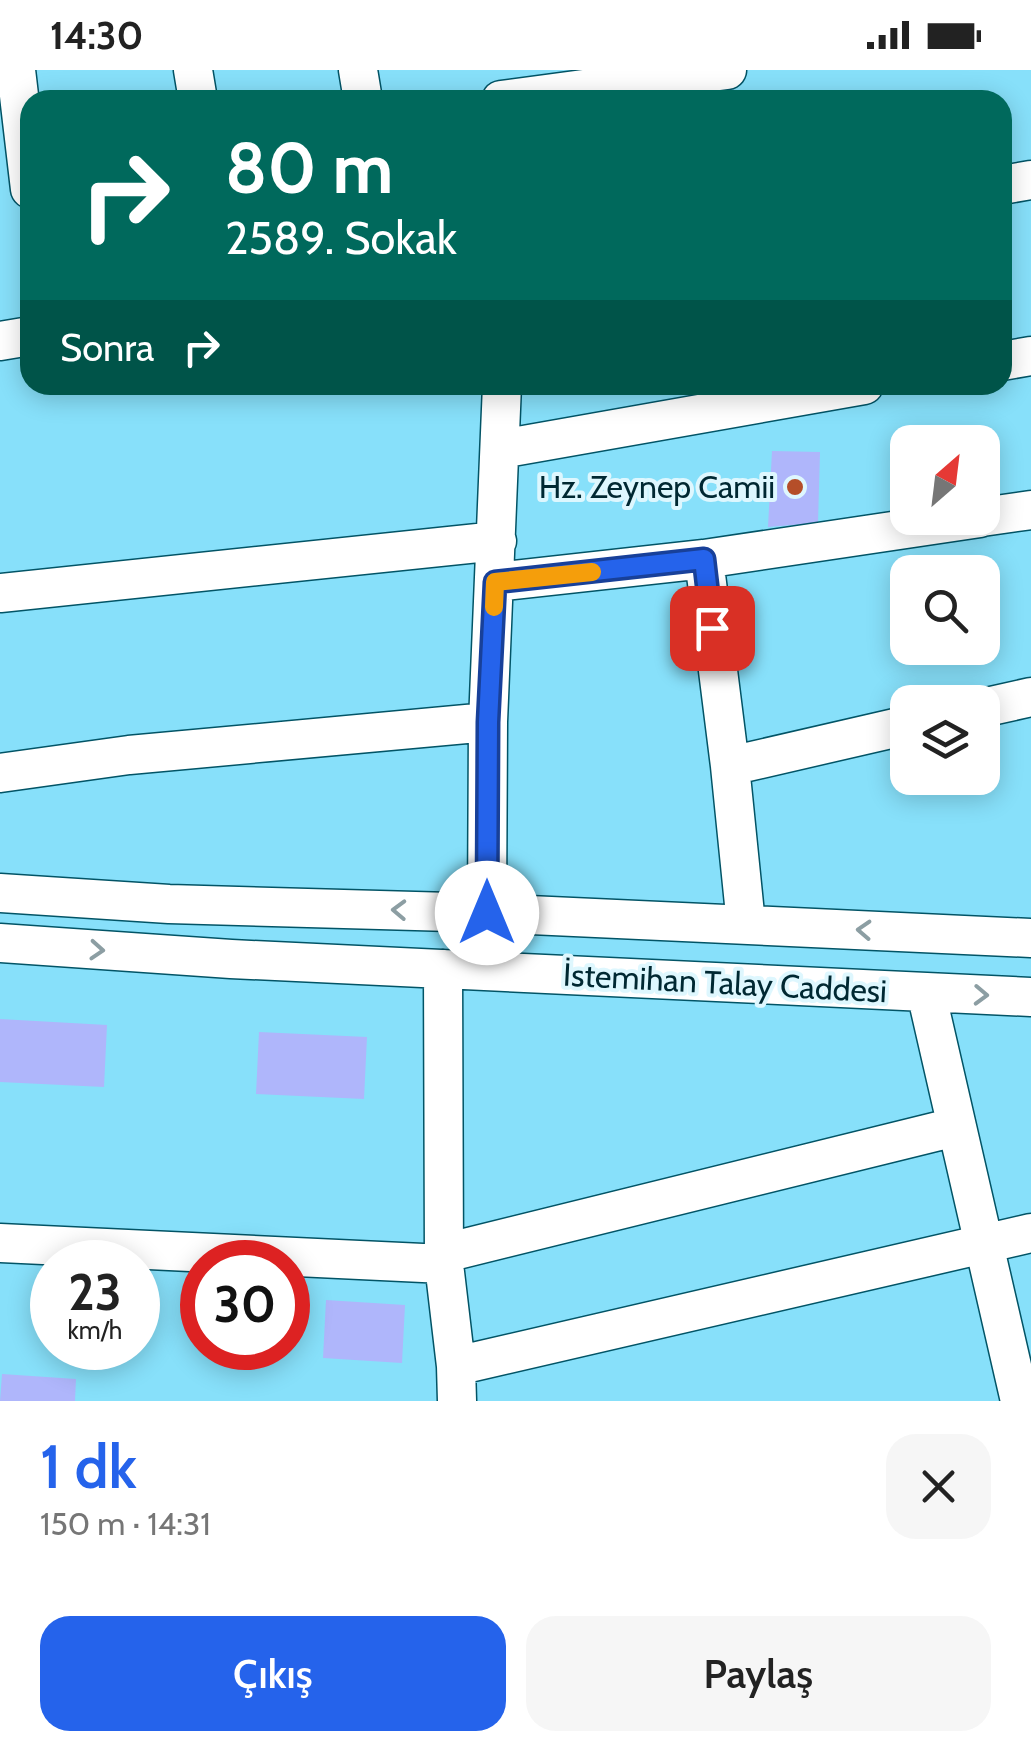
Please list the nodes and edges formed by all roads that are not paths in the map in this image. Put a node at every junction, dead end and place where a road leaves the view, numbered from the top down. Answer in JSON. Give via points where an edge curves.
{"nodes":[{"id":1,"x":16,"y":70,"type":"edge"},
{"id":2,"x":727,"y":70,"type":"edge"},
{"id":3,"x":578,"y":90,"type":"edge"},
{"id":4,"x":20,"y":137,"type":"edge"},
{"id":5,"x":502,"y":395,"type":"edge"},
{"id":6,"x":806,"y":395,"type":"edge"},
{"id":7,"x":501,"y":448,"type":"junction"},
{"id":8,"x":1031,"y":510,"type":"edge"},
{"id":9,"x":1000,"y":514,"type":"edge"},
{"id":10,"x":890,"y":531,"type":"edge"},
{"id":11,"x":496,"y":541,"type":"junction"},
{"id":12,"x":704,"y":559,"type":"junction"},
{"id":13,"x":495,"y":582,"type":"junction"},
{"id":14,"x":0,"y":593,"type":"edge"},
{"id":15,"x":1031,"y":697,"type":"edge"},
{"id":16,"x":1000,"y":704,"type":"edge"},
{"id":17,"x":488,"y":722,"type":"junction"},
{"id":18,"x":890,"y":729,"type":"edge"},
{"id":19,"x":730,"y":766,"type":"junction"},
{"id":20,"x":0,"y":774,"type":"edge"},
{"id":21,"x":0,"y":892,"type":"edge"},
{"id":22,"x":487,"y":913,"type":"junction"},
{"id":23,"x":746,"y":924,"type":"junction"},
{"id":24,"x":1031,"y":938,"type":"edge"},
{"id":25,"x":0,"y":944,"type":"edge"},
{"id":26,"x":443,"y":969,"type":"junction"},
{"id":27,"x":926,"y":992,"type":"junction"},
{"id":28,"x":1031,"y":997,"type":"edge"},
{"id":29,"x":955,"y":1126,"type":"junction"},
{"id":30,"x":1031,"y":1233,"type":"edge"},
{"id":31,"x":0,"y":1243,"type":"edge"},
{"id":32,"x":983,"y":1243,"type":"junction"},
{"id":33,"x":444,"y":1258,"type":"junction"},
{"id":34,"x":456,"y":1384,"type":"edge"},
{"id":35,"x":1017,"y":1397,"type":"edge"}],
"edges":[{"from":1,"to":4,"type":"street"},
{"from":2,"to":3,"type":"street"},
{"from":5,"to":7,"type":"street"},
{"from":6,"to":7,"type":"street"},
{"from":7,"to":11,"type":"street"},
{"from":8,"to":9,"type":"street"},
{"from":10,"to":12,"type":"street"},
{"from":11,"to":13,"type":"street"},
{"from":11,"to":14,"type":"street"},
{"from":12,"to":13,"type":"street"},
{"from":12,"to":19,"type":"street"},
{"from":13,"to":17,"type":"street"},
{"from":15,"to":16,"type":"street"},
{"from":17,"to":20,"type":"street","via":[[130,755]]},
{"from":17,"to":22,"type":"street"},
{"from":18,"to":19,"type":"street"},
{"from":19,"to":23,"type":"street"},
{"from":22,"to":21,"type":"street","name":"İstemihan Talay Caddesi","one_way":true},
{"from":22,"to":23,"type":"street","name":"İstemihan Talay Caddesi"},
{"from":24,"to":23,"type":"street","name":"İstemihan Talay Caddesi","one_way":true},
{"from":25,"to":26,"type":"street","name":"İstemihan Talay Caddesi","one_way":true},
{"from":26,"to":27,"type":"street","name":"İstemihan Talay Caddesi"},
{"from":26,"to":33,"type":"street"},
{"from":27,"to":28,"type":"street","name":"İstemihan Talay Caddesi","one_way":true},
{"from":27,"to":29,"type":"street"},
{"from":29,"to":32,"type":"street"},
{"from":29,"to":33,"type":"street"},
{"from":30,"to":32,"type":"street"},
{"from":31,"to":33,"type":"street"},
{"from":32,"to":34,"type":"street"},
{"from":32,"to":35,"type":"street"},
{"from":33,"to":34,"type":"street"}]}
